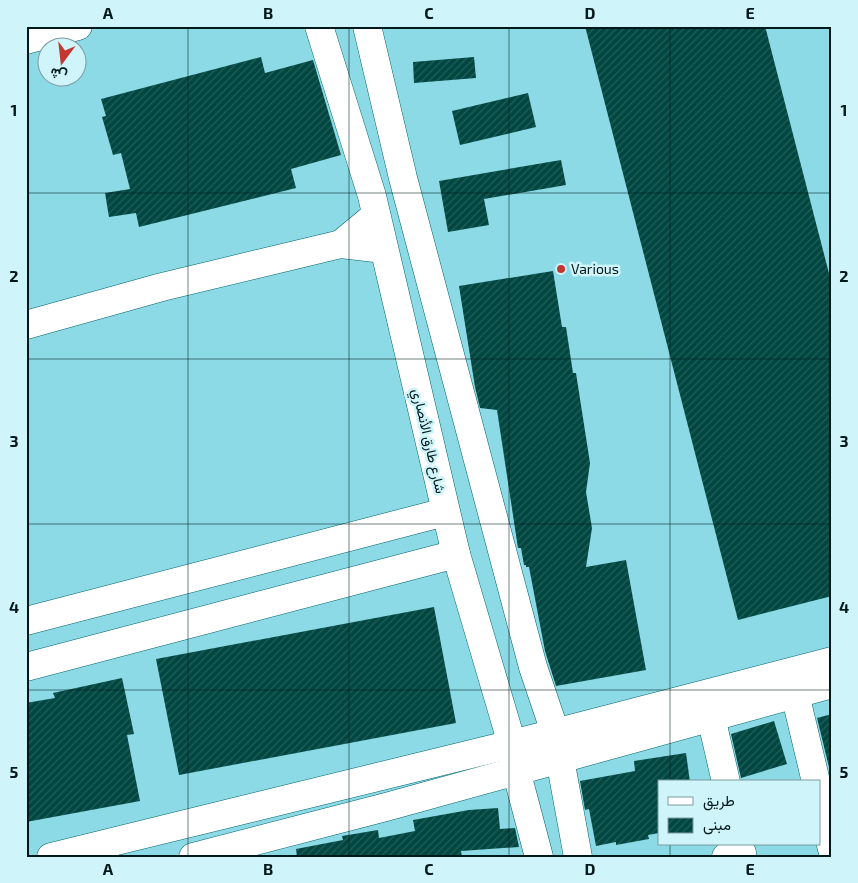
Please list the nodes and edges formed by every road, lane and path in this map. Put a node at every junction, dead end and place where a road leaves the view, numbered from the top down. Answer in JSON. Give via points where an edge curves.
{"nodes":[{"id":1,"x":78,"y":26,"type":"edge"},
{"id":2,"x":319,"y":26,"type":"edge"},
{"id":3,"x":367,"y":26,"type":"edge"},
{"id":4,"x":26,"y":40,"type":"edge"},
{"id":5,"x":376,"y":215,"type":"junction"},
{"id":6,"x":341,"y":244,"type":"junction"},
{"id":7,"x":384,"y":250,"type":"junction"},
{"id":8,"x":26,"y":325,"type":"edge"},
{"id":9,"x":445,"y":512,"type":"junction"},
{"id":10,"x":456,"y":554,"type":"junction"},
{"id":11,"x":26,"y":621,"type":"edge"},
{"id":12,"x":832,"y":661,"type":"edge"},
{"id":13,"x":26,"y":666,"type":"edge"},
{"id":14,"x":832,"y":684,"type":"edge"},
{"id":15,"x":795,"y":694,"type":"junction"},
{"id":16,"x":711,"y":717,"type":"junction"},
{"id":17,"x":555,"y":732,"type":"junction"},
{"id":18,"x":514,"y":757,"type":"junction"},
{"id":19,"x":561,"y":758,"type":"junction"},
{"id":20,"x":726,"y":780,"type":"edge"},
{"id":21,"x":816,"y":780,"type":"edge"},
{"id":22,"x":820,"y":800,"type":"edge"},
{"id":23,"x":832,"y":849,"type":"edge"},
{"id":24,"x":210,"y":855,"type":"edge"},
{"id":25,"x":52,"y":857,"type":"edge"},
{"id":26,"x":539,"y":857,"type":"edge"},
{"id":27,"x":578,"y":857,"type":"edge"}],
"edges":[{"from":1,"to":4,"type":"street"},
{"from":2,"to":5,"type":"street","name":"شارع طارق الأنصاري"},
{"from":3,"to":17,"type":"street","via":[[403,178],[533,667]]},
{"from":5,"to":6,"type":"street"},
{"from":5,"to":7,"type":"street","name":"شارع طارق الأنصاري"},
{"from":6,"to":7,"type":"street"},
{"from":6,"to":8,"type":"street","via":[[162,287]]},
{"from":7,"to":9,"type":"street","name":"شارع طارق الأنصاري"},
{"from":9,"to":10,"type":"street","name":"شارع طارق الأنصاري"},
{"from":9,"to":11,"type":"street"},
{"from":10,"to":13,"type":"street"},
{"from":10,"to":18,"type":"street","name":"شارع طارق الأنصاري"},
{"from":12,"to":17,"type":"street"},
{"from":14,"to":15,"type":"street"},
{"from":15,"to":16,"type":"street"},
{"from":15,"to":21,"type":"street"},
{"from":16,"to":19,"type":"street"},
{"from":16,"to":20,"type":"street"},
{"from":17,"to":18,"type":"street"},
{"from":17,"to":19,"type":"street"},
{"from":18,"to":19,"type":"street"},
{"from":18,"to":24,"type":"street","via":[[386,807]]},
{"from":18,"to":25,"type":"street"},
{"from":18,"to":26,"type":"street","name":"شارع طارق الأنصاري"},
{"from":19,"to":27,"type":"street"},
{"from":22,"to":23,"type":"street"}]}
